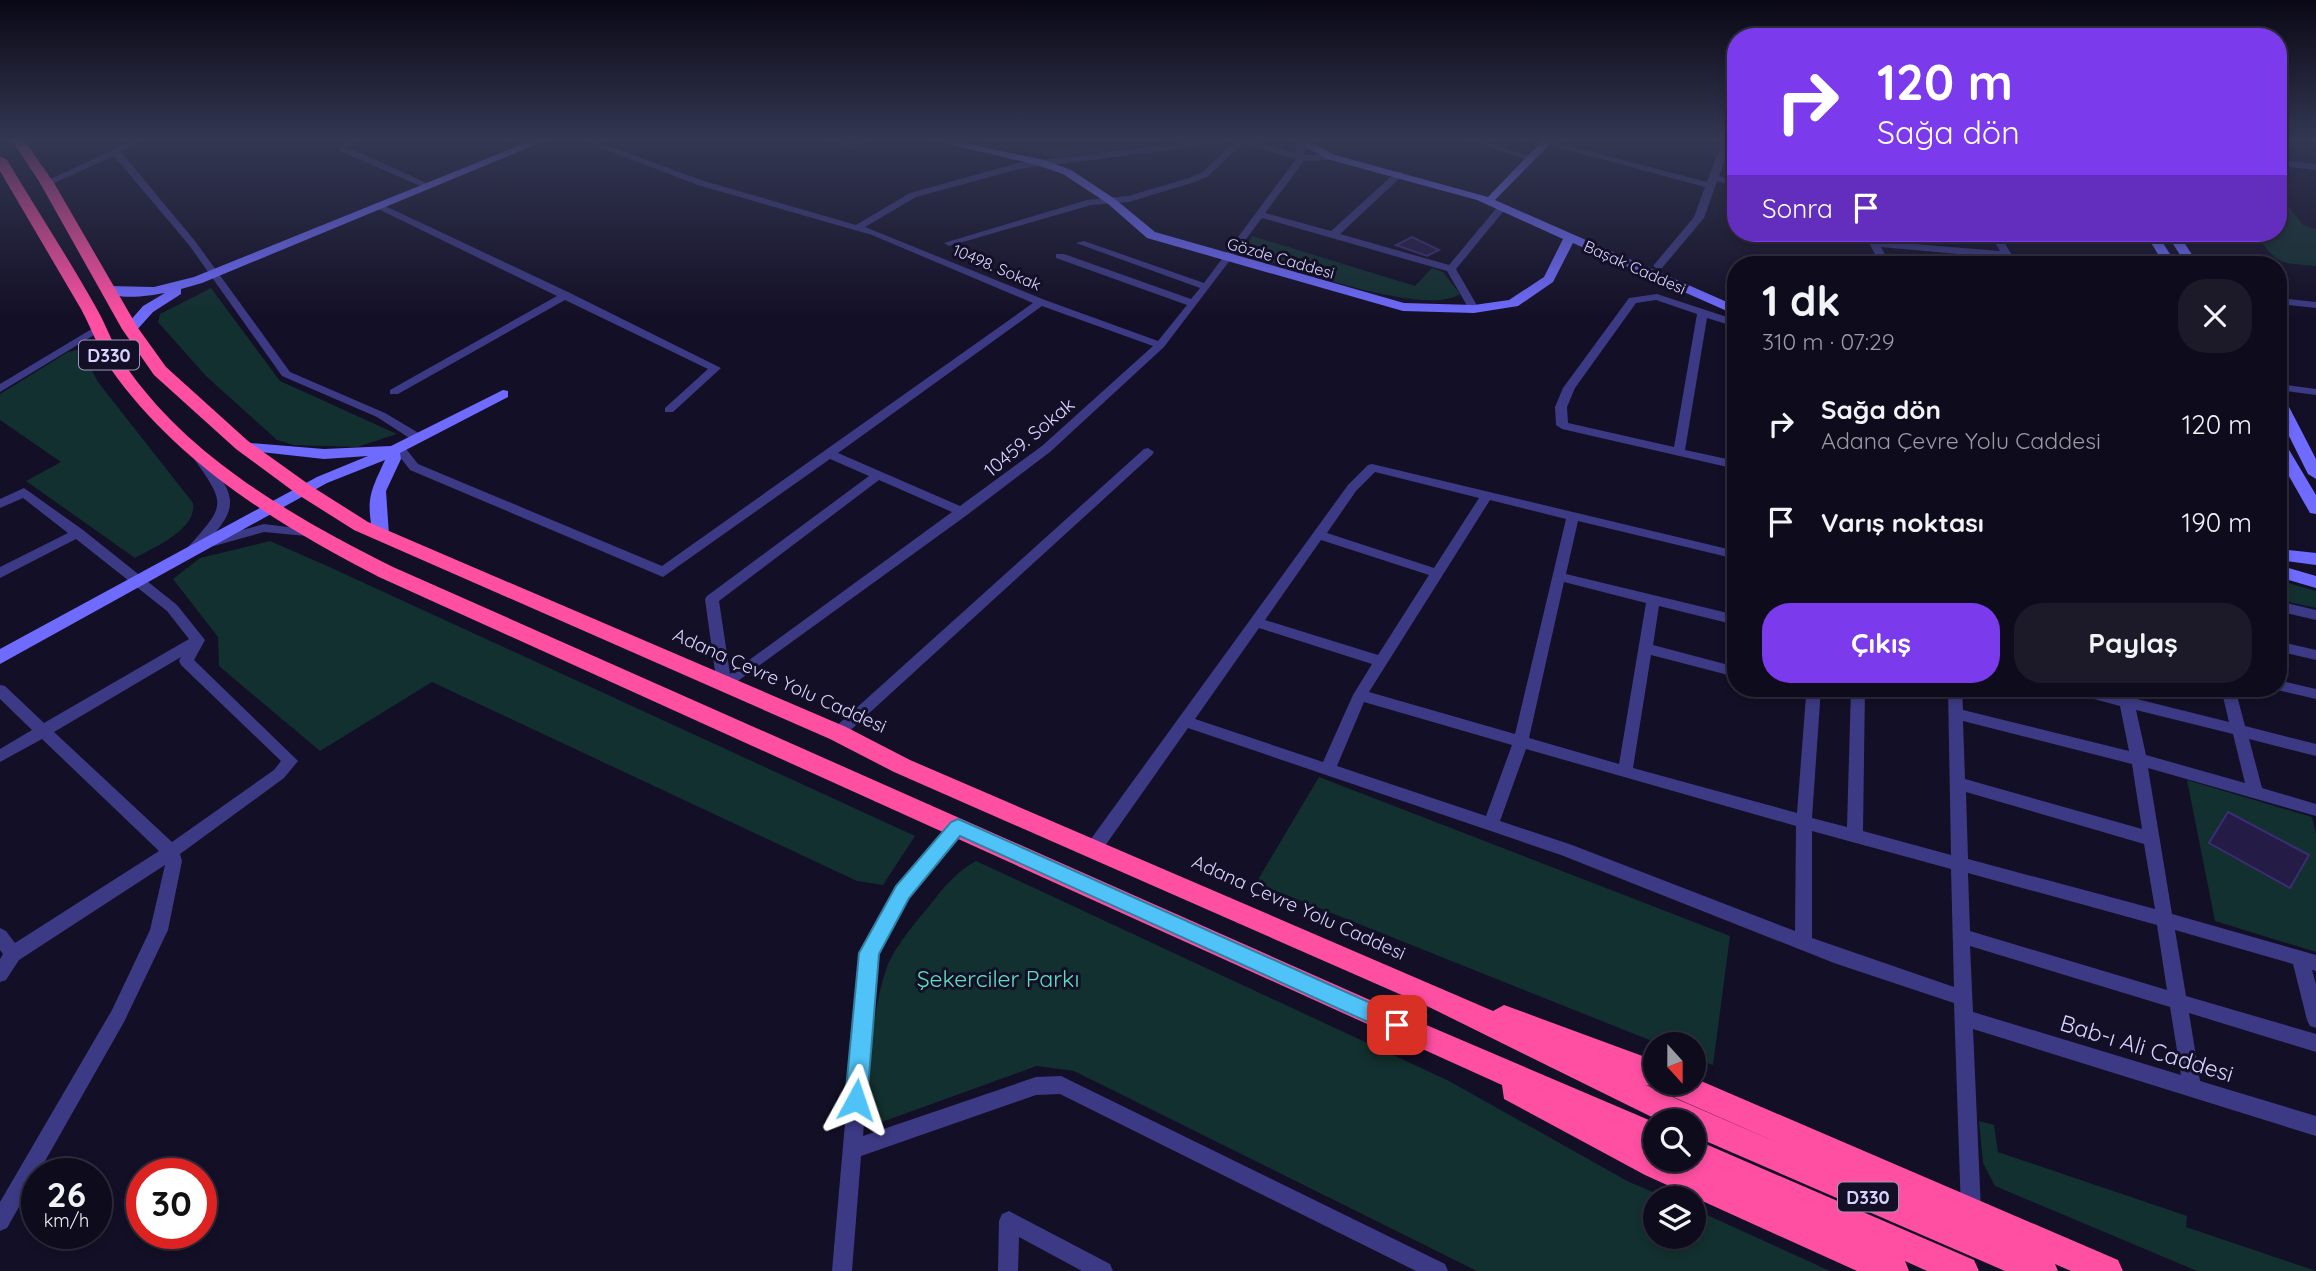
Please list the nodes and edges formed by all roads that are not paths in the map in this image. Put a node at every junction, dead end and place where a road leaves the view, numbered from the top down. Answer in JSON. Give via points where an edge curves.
{"nodes":[{"id":1,"x":23,"y":199,"type":"edge"},
{"id":2,"x":56,"y":199,"type":"edge"},
{"id":3,"x":154,"y":199,"type":"edge"},
{"id":4,"x":395,"y":199,"type":"edge"},
{"id":5,"x":760,"y":199,"type":"edge"},
{"id":6,"x":906,"y":199,"type":"edge"},
{"id":7,"x":1108,"y":199,"type":"edge"},
{"id":8,"x":1126,"y":199,"type":"edge"},
{"id":9,"x":1269,"y":199,"type":"edge"},
{"id":10,"x":1372,"y":199,"type":"edge"},
{"id":11,"x":1489,"y":199,"type":"edge"},
{"id":12,"x":1493,"y":199,"type":"edge"},
{"id":13,"x":1500,"y":199,"type":"edge"},
{"id":14,"x":1706,"y":199,"type":"edge"},
{"id":15,"x":1111,"y":201,"type":"junction"},
{"id":16,"x":1498,"y":202,"type":"junction"},
{"id":17,"x":379,"y":206,"type":"junction"},
{"id":18,"x":1258,"y":214,"type":"junction"},
{"id":19,"x":859,"y":227,"type":"junction"},
{"id":20,"x":1333,"y":235,"type":"junction"},
{"id":21,"x":1569,"y":238,"type":"junction"},
{"id":22,"x":949,"y":243,"type":"dead end"},
{"id":23,"x":1081,"y":243,"type":"dead end"},
{"id":24,"x":1875,"y":244,"type":"joint"},
{"id":25,"x":1060,"y":256,"type":"dead end"},
{"id":26,"x":1881,"y":256,"type":"edge"},
{"id":27,"x":1976,"y":256,"type":"edge"},
{"id":28,"x":1227,"y":258,"type":"junction"},
{"id":29,"x":1658,"y":266,"type":"junction"},
{"id":30,"x":1451,"y":270,"type":"junction"},
{"id":31,"x":214,"y":274,"type":"junction"},
{"id":32,"x":198,"y":280,"type":"junction"},
{"id":33,"x":1206,"y":287,"type":"junction"},
{"id":34,"x":109,"y":290,"type":"junction"},
{"id":35,"x":566,"y":295,"type":"junction"},
{"id":36,"x":1727,"y":296,"type":"edge"},
{"id":37,"x":1041,"y":302,"type":"junction"},
{"id":38,"x":2287,"y":302,"type":"edge"},
{"id":39,"x":1192,"y":303,"type":"junction"},
{"id":40,"x":2316,"y":305,"type":"edge"},
{"id":41,"x":1727,"y":307,"type":"edge"},
{"id":42,"x":1474,"y":309,"type":"junction"},
{"id":43,"x":1703,"y":312,"type":"junction"},
{"id":44,"x":1727,"y":321,"type":"edge"},
{"id":45,"x":130,"y":329,"type":"junction"},
{"id":46,"x":95,"y":330,"type":"junction"},
{"id":47,"x":1160,"y":345,"type":"junction"},
{"id":48,"x":2287,"y":388,"type":"edge"},
{"id":49,"x":0,"y":389,"type":"edge"},
{"id":50,"x":394,"y":392,"type":"dead end"},
{"id":51,"x":2316,"y":392,"type":"edge"},
{"id":52,"x":503,"y":394,"type":"dead end"},
{"id":53,"x":669,"y":410,"type":"dead end"},
{"id":54,"x":2287,"y":417,"type":"edge"},
{"id":55,"x":178,"y":434,"type":"junction"},
{"id":56,"x":418,"y":438,"type":"junction"},
{"id":57,"x":242,"y":445,"type":"junction"},
{"id":58,"x":395,"y":450,"type":"junction"},
{"id":59,"x":1148,"y":452,"type":"dead end"},
{"id":60,"x":1679,"y":452,"type":"junction"},
{"id":61,"x":827,"y":453,"type":"junction"},
{"id":62,"x":2287,"y":459,"type":"edge"},
{"id":63,"x":1727,"y":463,"type":"edge"},
{"id":64,"x":2316,"y":474,"type":"edge"},
{"id":65,"x":878,"y":475,"type":"junction"},
{"id":66,"x":304,"y":490,"type":"junction"},
{"id":67,"x":1486,"y":496,"type":"junction"},
{"id":68,"x":0,"y":504,"type":"edge"},
{"id":69,"x":271,"y":508,"type":"junction"},
{"id":70,"x":2316,"y":509,"type":"edge"},
{"id":71,"x":962,"y":512,"type":"junction"},
{"id":72,"x":1573,"y":516,"type":"junction"},
{"id":73,"x":78,"y":533,"type":"junction"},
{"id":74,"x":312,"y":534,"type":"junction"},
{"id":75,"x":381,"y":535,"type":"junction"},
{"id":76,"x":1320,"y":535,"type":"junction"},
{"id":77,"x":193,"y":550,"type":"junction"},
{"id":78,"x":1727,"y":553,"type":"edge"},
{"id":79,"x":2287,"y":555,"type":"edge"},
{"id":80,"x":2316,"y":559,"type":"edge"},
{"id":81,"x":0,"y":573,"type":"edge"},
{"id":82,"x":1436,"y":573,"type":"junction"},
{"id":83,"x":2287,"y":574,"type":"edge"},
{"id":84,"x":1561,"y":576,"type":"junction"},
{"id":85,"x":137,"y":580,"type":"junction"},
{"id":86,"x":2316,"y":582,"type":"edge"},
{"id":87,"x":1653,"y":599,"type":"junction"},
{"id":88,"x":2287,"y":608,"type":"edge"},
{"id":89,"x":2316,"y":615,"type":"edge"},
{"id":90,"x":1727,"y":618,"type":"edge"},
{"id":91,"x":1258,"y":622,"type":"junction"},
{"id":92,"x":198,"y":640,"type":"junction"},
{"id":93,"x":1645,"y":648,"type":"junction"},
{"id":94,"x":2287,"y":648,"type":"edge"},
{"id":95,"x":2316,"y":655,"type":"edge"},
{"id":96,"x":0,"y":657,"type":"edge"},
{"id":97,"x":1381,"y":661,"type":"junction"},
{"id":98,"x":1727,"y":670,"type":"edge"},
{"id":99,"x":724,"y":686,"type":"junction"},
{"id":100,"x":2287,"y":687,"type":"edge"},
{"id":101,"x":0,"y":690,"type":"edge"},
{"id":102,"x":2316,"y":694,"type":"edge"},
{"id":103,"x":1360,"y":695,"type":"junction"},
{"id":104,"x":1808,"y":697,"type":"edge"},
{"id":105,"x":1858,"y":697,"type":"edge"},
{"id":106,"x":1955,"y":697,"type":"edge"},
{"id":107,"x":2126,"y":697,"type":"edge"},
{"id":108,"x":2134,"y":697,"type":"edge"},
{"id":109,"x":2231,"y":697,"type":"edge"},
{"id":110,"x":1956,"y":714,"type":"junction"},
{"id":111,"x":1187,"y":722,"type":"junction"},
{"id":112,"x":43,"y":730,"type":"junction"},
{"id":113,"x":2241,"y":731,"type":"junction"},
{"id":114,"x":838,"y":733,"type":"junction"},
{"id":115,"x":1521,"y":741,"type":"junction"},
{"id":116,"x":2316,"y":750,"type":"edge"},
{"id":117,"x":0,"y":756,"type":"edge"},
{"id":118,"x":2139,"y":760,"type":"junction"},
{"id":119,"x":1327,"y":771,"type":"junction"},
{"id":120,"x":1625,"y":771,"type":"junction"},
{"id":121,"x":1958,"y":783,"type":"junction"},
{"id":122,"x":2255,"y":792,"type":"junction"},
{"id":123,"x":2316,"y":810,"type":"edge"},
{"id":124,"x":1804,"y":822,"type":"junction"},
{"id":125,"x":1491,"y":825,"type":"junction"},
{"id":126,"x":958,"y":827,"type":"junction"},
{"id":127,"x":1854,"y":836,"type":"junction"},
{"id":128,"x":2152,"y":839,"type":"junction"},
{"id":129,"x":1094,"y":848,"type":"junction"},
{"id":130,"x":171,"y":852,"type":"junction"},
{"id":131,"x":1959,"y":865,"type":"junction"},
{"id":132,"x":2165,"y":919,"type":"junction"},
{"id":133,"x":0,"y":936,"type":"edge"},
{"id":134,"x":1961,"y":936,"type":"junction"},
{"id":135,"x":1803,"y":943,"type":"junction"},
{"id":136,"x":13,"y":954,"type":"junction"},
{"id":137,"x":2309,"y":961,"type":"edge"},
{"id":138,"x":0,"y":974,"type":"edge"},
{"id":139,"x":1438,"y":998,"type":"junction"},
{"id":140,"x":1962,"y":998,"type":"junction"},
{"id":141,"x":2180,"y":1002,"type":"junction"},
{"id":142,"x":1964,"y":1018,"type":"junction"},
{"id":143,"x":2316,"y":1020,"type":"edge"},
{"id":144,"x":1421,"y":1036,"type":"junction"},
{"id":145,"x":2316,"y":1043,"type":"edge"},
{"id":146,"x":1643,"y":1069,"type":"edge"},
{"id":147,"x":2192,"y":1088,"type":"junction"},
{"id":148,"x":1703,"y":1096,"type":"edge"},
{"id":149,"x":1666,"y":1109,"type":"edge"},
{"id":150,"x":2316,"y":1126,"type":"edge"},
{"id":151,"x":1706,"y":1128,"type":"edge"},
{"id":152,"x":1643,"y":1132,"type":"edge"},
{"id":153,"x":852,"y":1149,"type":"junction"},
{"id":154,"x":1706,"y":1159,"type":"edge"},
{"id":155,"x":1971,"y":1211,"type":"junction"},
{"id":156,"x":0,"y":1221,"type":"edge"},
{"id":157,"x":842,"y":1271,"type":"edge"},
{"id":158,"x":1008,"y":1271,"type":"edge"},
{"id":159,"x":1103,"y":1271,"type":"edge"},
{"id":160,"x":1437,"y":1271,"type":"edge"},
{"id":161,"x":1893,"y":1271,"type":"edge"},
{"id":162,"x":1963,"y":1271,"type":"edge"},
{"id":163,"x":2042,"y":1271,"type":"edge"},
{"id":164,"x":2107,"y":1271,"type":"edge"}],
"edges":[{"from":1,"to":46,"type":"highway","number":"D330","via":[[91,313]]},
{"from":2,"to":34,"type":"highway","name":"Adana Çevre Yolu Caddesi","number":"D330"},
{"from":3,"to":31,"type":"street"},
{"from":4,"to":17,"type":"street"},
{"from":5,"to":19,"type":"street","name":"10498. Sokak"},
{"from":6,"to":19,"type":"street"},
{"from":7,"to":15,"type":"street","name":"Gözde Caddesi"},
{"from":8,"to":15,"type":"street"},
{"from":9,"to":18,"type":"street","name":"10459. Sokak"},
{"from":10,"to":20,"type":"street"},
{"from":11,"to":16,"type":"street","name":"Başak Caddesi"},
{"from":12,"to":16,"type":"street","name":"Başak Caddesi"},
{"from":13,"to":16,"type":"street"},
{"from":14,"to":29,"type":"street","via":[[1699,219]]},
{"from":15,"to":22,"type":"street","via":[[1090,202]]},
{"from":15,"to":28,"type":"street","name":"Gözde Caddesi","via":[[1152,235]]},
{"from":16,"to":21,"type":"street","name":"Başak Caddesi"},
{"from":16,"to":29,"type":"street","name":"Başak Caddesi"},
{"from":16,"to":30,"type":"street"},
{"from":17,"to":31,"type":"street"},
{"from":17,"to":35,"type":"street"},
{"from":18,"to":20,"type":"street"},
{"from":18,"to":28,"type":"street","name":"10459. Sokak"},
{"from":19,"to":37,"type":"street","name":"10498. Sokak"},
{"from":20,"to":30,"type":"street"},
{"from":21,"to":41,"type":"street","name":"Başak Caddesi"},
{"from":21,"to":42,"type":"street","name":"Gözde Caddesi","via":[[1549,279],[1531,293],[1513,303]]},
{"from":23,"to":33,"type":"street"},
{"from":24,"to":26,"type":"street"},
{"from":24,"to":27,"type":"street"},
{"from":25,"to":39,"type":"street"},
{"from":28,"to":33,"type":"street","name":"10459. Sokak"},
{"from":28,"to":42,"type":"street","name":"Gözde Caddesi","via":[[1403,307]]},
{"from":29,"to":36,"type":"street","name":"Başak Caddesi"},
{"from":30,"to":42,"type":"street"},
{"from":31,"to":32,"type":"street"},
{"from":31,"to":56,"type":"street","via":[[286,374],[381,415]]},
{"from":32,"to":34,"type":"street","via":[[148,292]]},
{"from":32,"to":45,"type":"street","via":[[148,309]]},
{"from":33,"to":39,"type":"street","name":"10459. Sokak"},
{"from":34,"to":45,"type":"highway","name":"Adana Çevre Yolu Caddesi","number":"D330"},
{"from":35,"to":50,"type":"street"},
{"from":35,"to":53,"type":"street","via":[[715,368]]},
{"from":37,"to":47,"type":"street","name":"10498. Sokak"},
{"from":37,"to":61,"type":"street"},
{"from":38,"to":40,"type":"street"},
{"from":39,"to":47,"type":"street","name":"10459. Sokak"},
{"from":43,"to":44,"type":"street"},
{"from":43,"to":60,"type":"street"},
{"from":43,"to":60,"type":"street","via":[[1657,297],[1633,300],[1569,388],[1561,407],[1562,425]]},
{"from":45,"to":57,"type":"highway","name":"Adana Çevre Yolu Caddesi","number":"D330","via":[[160,371]]},
{"from":46,"to":49,"type":"street"},
{"from":46,"to":55,"type":"highway","number":"D330","via":[[135,391]]},
{"from":47,"to":71,"type":"street","name":"10459. Sokak","via":[[1046,449]]},
{"from":48,"to":51,"type":"street"},
{"from":52,"to":56,"type":"street"},
{"from":54,"to":64,"type":"street"},
{"from":55,"to":69,"type":"highway","number":"D330"},
{"from":55,"to":77,"type":"street","via":[[220,483],[225,497],[225,513]]},
{"from":56,"to":58,"type":"street"},
{"from":57,"to":58,"type":"street","via":[[324,454]]},
{"from":57,"to":66,"type":"highway","name":"Adana Çevre Yolu Caddesi","number":"D330"},
{"from":58,"to":61,"type":"street","via":[[414,467],[663,572]]},
{"from":58,"to":66,"type":"street"},
{"from":58,"to":75,"type":"street","via":[[376,496]]},
{"from":59,"to":114,"type":"street"},
{"from":60,"to":63,"type":"street"},
{"from":61,"to":65,"type":"street"},
{"from":62,"to":70,"type":"street"},
{"from":65,"to":71,"type":"street"},
{"from":65,"to":99,"type":"street","via":[[712,599]]},
{"from":66,"to":69,"type":"street"},
{"from":66,"to":75,"type":"highway","name":"Adana Çevre Yolu Caddesi","number":"D330"},
{"from":67,"to":72,"type":"street"},
{"from":67,"to":76,"type":"street","via":[[1372,467]]},
{"from":67,"to":82,"type":"street"},
{"from":68,"to":73,"type":"street","via":[[24,492]]},
{"from":69,"to":74,"type":"highway","number":"D330"},
{"from":69,"to":77,"type":"street"},
{"from":71,"to":99,"type":"street","name":"10459. Sokak"},
{"from":72,"to":78,"type":"street"},
{"from":72,"to":84,"type":"street"},
{"from":73,"to":81,"type":"street"},
{"from":73,"to":85,"type":"street"},
{"from":74,"to":77,"type":"street","via":[[264,528]]},
{"from":74,"to":126,"type":"highway","number":"D330","via":[[386,572]]},
{"from":75,"to":99,"type":"highway","name":"Adana Çevre Yolu Caddesi","number":"D330"},
{"from":76,"to":82,"type":"street"},
{"from":76,"to":91,"type":"street"},
{"from":77,"to":85,"type":"street"},
{"from":79,"to":80,"type":"street"},
{"from":82,"to":97,"type":"street"},
{"from":83,"to":86,"type":"street"},
{"from":84,"to":87,"type":"street"},
{"from":84,"to":115,"type":"street"},
{"from":85,"to":92,"type":"street","via":[[172,608]]},
{"from":85,"to":96,"type":"street"},
{"from":87,"to":90,"type":"street"},
{"from":87,"to":93,"type":"street"},
{"from":88,"to":89,"type":"street"},
{"from":91,"to":97,"type":"street"},
{"from":91,"to":111,"type":"street"},
{"from":92,"to":112,"type":"street"},
{"from":92,"to":130,"type":"street","via":[[186,661],[290,761],[279,774]]},
{"from":93,"to":98,"type":"street"},
{"from":93,"to":120,"type":"street"},
{"from":94,"to":95,"type":"street"},
{"from":97,"to":103,"type":"street"},
{"from":99,"to":114,"type":"highway","name":"Adana Çevre Yolu Caddesi","number":"D330"},
{"from":100,"to":102,"type":"street"},
{"from":101,"to":112,"type":"street"},
{"from":103,"to":115,"type":"street"},
{"from":103,"to":119,"type":"street"},
{"from":104,"to":124,"type":"street"},
{"from":105,"to":127,"type":"street"},
{"from":106,"to":110,"type":"street"},
{"from":107,"to":118,"type":"street"},
{"from":108,"to":113,"type":"street"},
{"from":109,"to":113,"type":"street"},
{"from":110,"to":118,"type":"street"},
{"from":110,"to":121,"type":"street"},
{"from":111,"to":119,"type":"street"},
{"from":111,"to":129,"type":"street"},
{"from":112,"to":117,"type":"street"},
{"from":112,"to":130,"type":"street"},
{"from":113,"to":116,"type":"street"},
{"from":113,"to":122,"type":"street"},
{"from":114,"to":129,"type":"highway","name":"Adana Çevre Yolu Caddesi","number":"D330","via":[[902,766]]},
{"from":115,"to":120,"type":"street"},
{"from":115,"to":125,"type":"street"},
{"from":118,"to":122,"type":"street"},
{"from":118,"to":128,"type":"street"},
{"from":119,"to":125,"type":"street"},
{"from":120,"to":124,"type":"street"},
{"from":121,"to":128,"type":"street"},
{"from":121,"to":131,"type":"street"},
{"from":122,"to":123,"type":"street"},
{"from":124,"to":127,"type":"street"},
{"from":124,"to":135,"type":"street"},
{"from":125,"to":135,"type":"street"},
{"from":126,"to":144,"type":"highway","number":"D330"},
{"from":126,"to":153,"type":"street","via":[[902,892],[869,953]]},
{"from":127,"to":131,"type":"street"},
{"from":128,"to":132,"type":"street"},
{"from":129,"to":139,"type":"highway","name":"Adana Çevre Yolu Caddesi","number":"D330"},
{"from":130,"to":136,"type":"street"},
{"from":130,"to":156,"type":"street","via":[[174,861],[159,930],[117,1016]]},
{"from":131,"to":132,"type":"street"},
{"from":131,"to":134,"type":"street"},
{"from":132,"to":137,"type":"street"},
{"from":132,"to":141,"type":"street"},
{"from":133,"to":136,"type":"street"},
{"from":134,"to":140,"type":"street"},
{"from":134,"to":141,"type":"street"},
{"from":135,"to":140,"type":"street"},
{"from":136,"to":138,"type":"street"},
{"from":137,"to":143,"type":"street"},
{"from":139,"to":146,"type":"highway"},
{"from":139,"to":149,"type":"highway","name":"Adana Çevre Yolu Caddesi","number":"D330"},
{"from":140,"to":142,"type":"street"},
{"from":141,"to":145,"type":"street"},
{"from":141,"to":147,"type":"street"},
{"from":142,"to":147,"type":"street","name":"Bab-ı Ali Caddesi"},
{"from":142,"to":155,"type":"street"},
{"from":144,"to":152,"type":"highway","number":"D330"},
{"from":144,"to":161,"type":"highway","via":[[1655,1164]]},
{"from":147,"to":150,"type":"street","name":"Bab-ı Ali Caddesi"},
{"from":148,"to":155,"type":"highway"},
{"from":151,"to":163,"type":"highway","name":"Adana Çevre Yolu Caddesi","number":"D330"},
{"from":153,"to":157,"type":"street"},
{"from":153,"to":160,"type":"street","via":[[1036,1086],[1061,1085]]},
{"from":154,"to":162,"type":"highway","number":"D330"},
{"from":155,"to":164,"type":"highway"},
{"from":158,"to":159,"type":"street","via":[[1009,1221]]}]}
